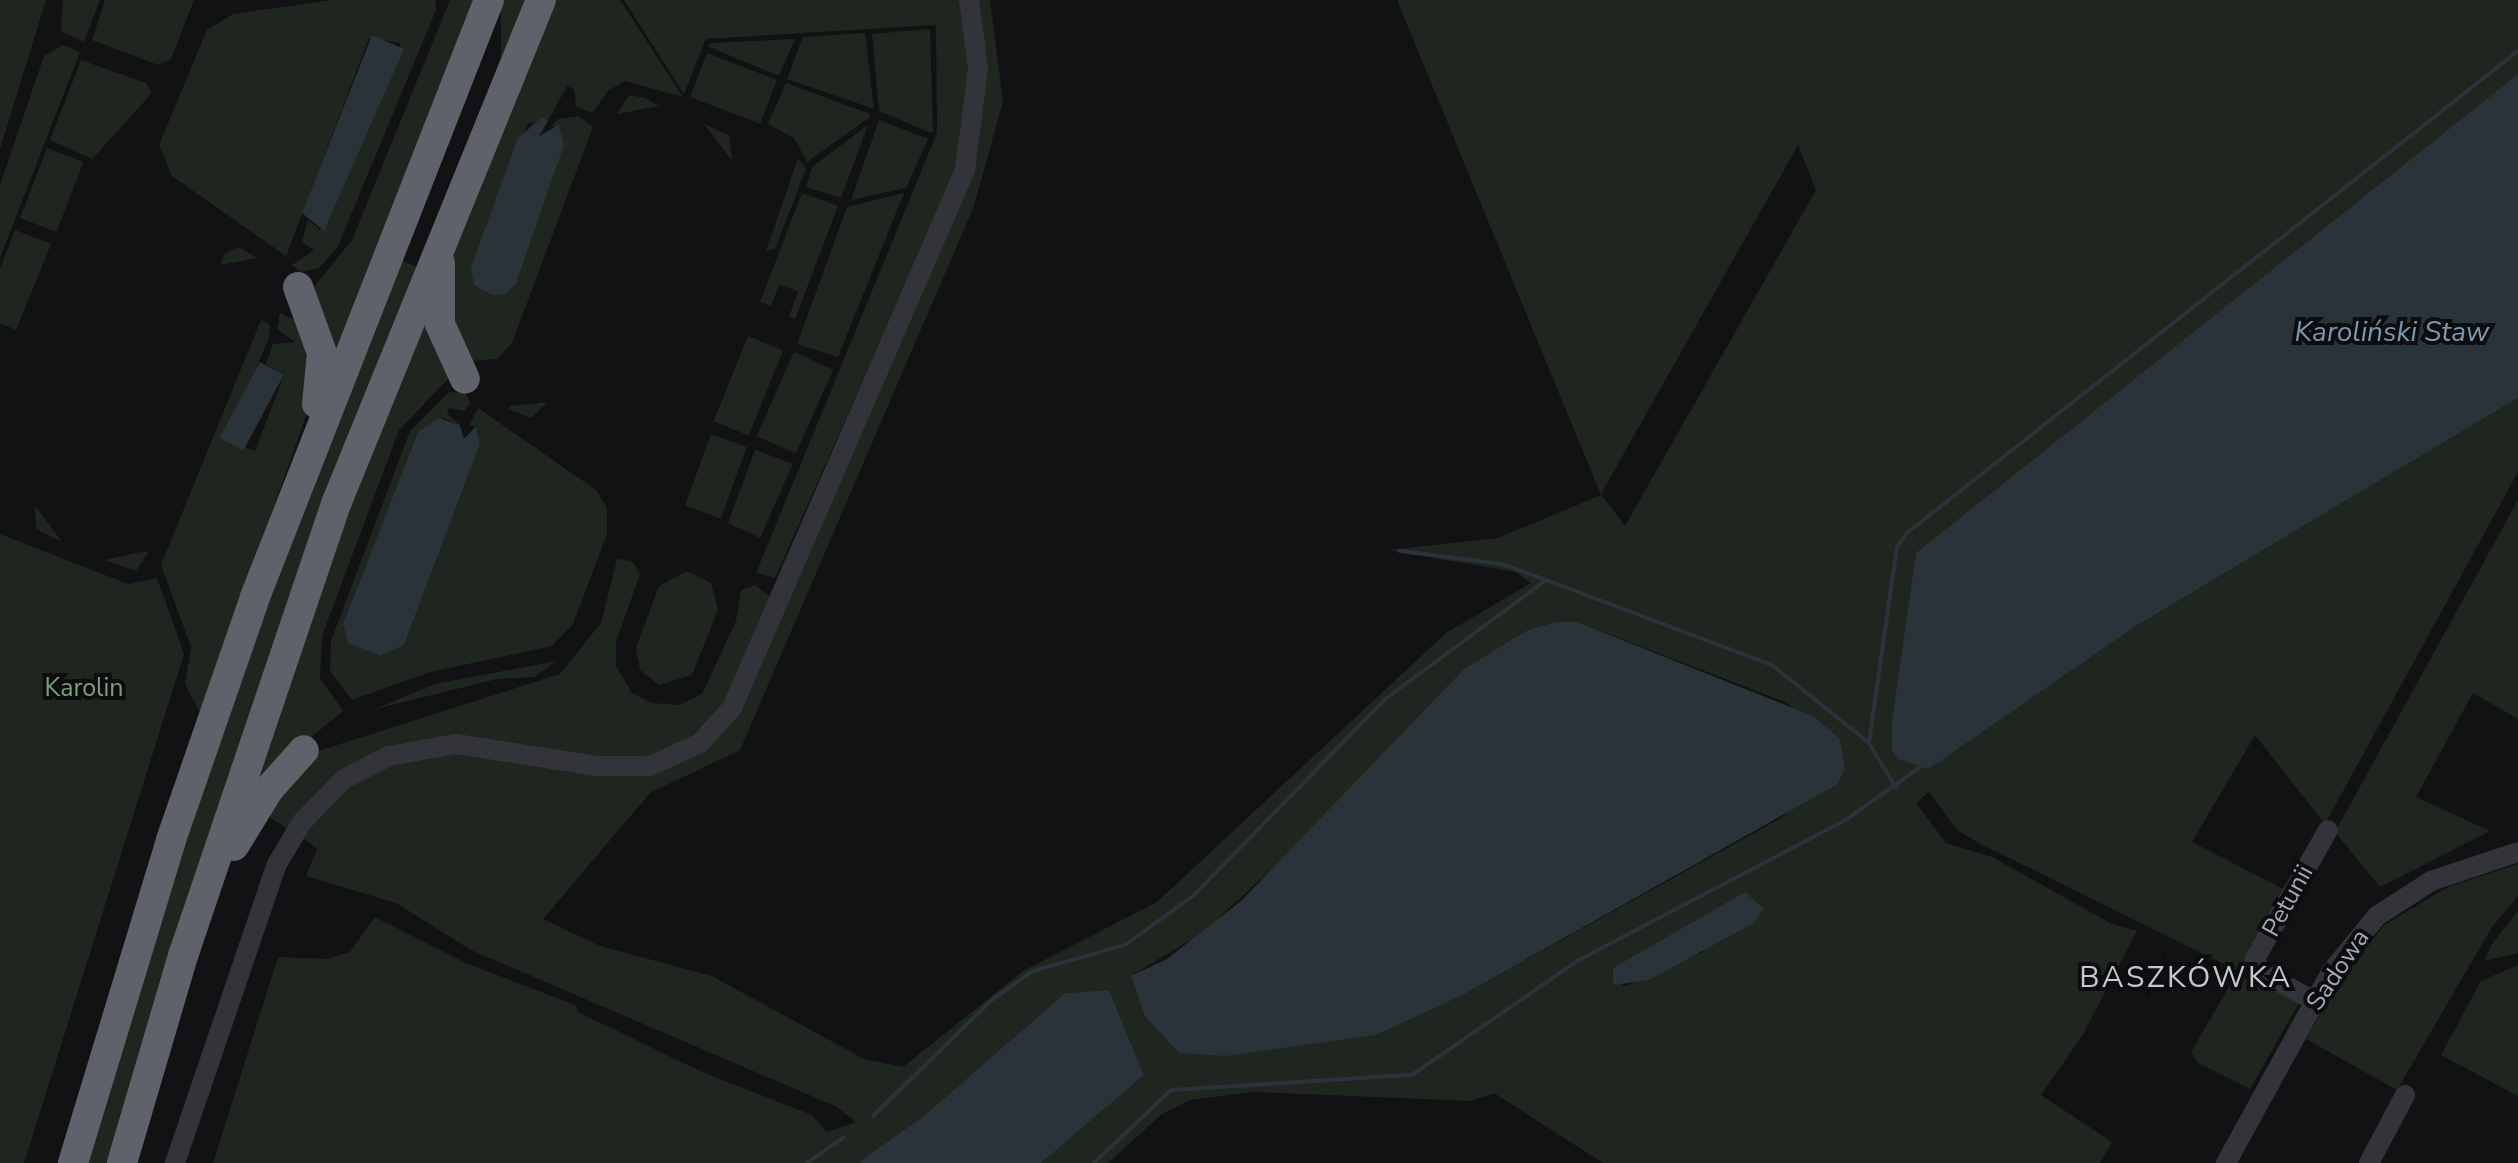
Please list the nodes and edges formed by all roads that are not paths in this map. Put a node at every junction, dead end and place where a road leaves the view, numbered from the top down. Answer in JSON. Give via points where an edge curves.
{"nodes":[{"id":1,"x":490,"y":0,"type":"edge"},
{"id":2,"x":541,"y":0,"type":"edge"},
{"id":3,"x":970,"y":0,"type":"edge"},
{"id":4,"x":462,"y":184,"type":"junction"},
{"id":5,"x":298,"y":287,"type":"dead end"},
{"id":6,"x":465,"y":379,"type":"dead end"},
{"id":7,"x":298,"y":485,"type":"junction"},
{"id":8,"x":304,"y":750,"type":"dead end"},
{"id":9,"x":2328,"y":830,"type":"dead end"},
{"id":10,"x":2518,"y":852,"type":"edge"},
{"id":11,"x":184,"y":953,"type":"junction"},
{"id":12,"x":2314,"y":1001,"type":"junction"},
{"id":13,"x":2405,"y":1095,"type":"dead end"},
{"id":14,"x":73,"y":1163,"type":"edge"},
{"id":15,"x":122,"y":1163,"type":"edge"},
{"id":16,"x":175,"y":1163,"type":"edge"},
{"id":17,"x":2226,"y":1163,"type":"edge"},
{"id":18,"x":2369,"y":1163,"type":"edge"}],
"edges":[{"from":1,"to":7,"type":"highway"},
{"from":2,"to":4,"type":"highway"},
{"from":3,"to":16,"type":"street","via":[[978,68],[964,170],[732,708],[700,743],[650,766],[596,766],[456,744],[400,752],[344,779],[302,822],[277,864]]},
{"from":4,"to":6,"type":"highway","via":[[436,292],[443,337]]},
{"from":4,"to":11,"type":"highway","via":[[336,504]]},
{"from":5,"to":7,"type":"highway","via":[[320,340],[323,370]]},
{"from":7,"to":14,"type":"highway","via":[[171,840]]},
{"from":8,"to":11,"type":"highway","via":[[245,824]]},
{"from":9,"to":12,"type":"street","name":"Petunii","via":[[2255,960],[2261,972]]},
{"from":10,"to":12,"type":"street","name":"Sadowa","via":[[2431,881],[2395,901],[2351,944]]},
{"from":11,"to":15,"type":"highway"},
{"from":12,"to":17,"type":"street","name":"Sadowa"},
{"from":13,"to":18,"type":"street"}]}
